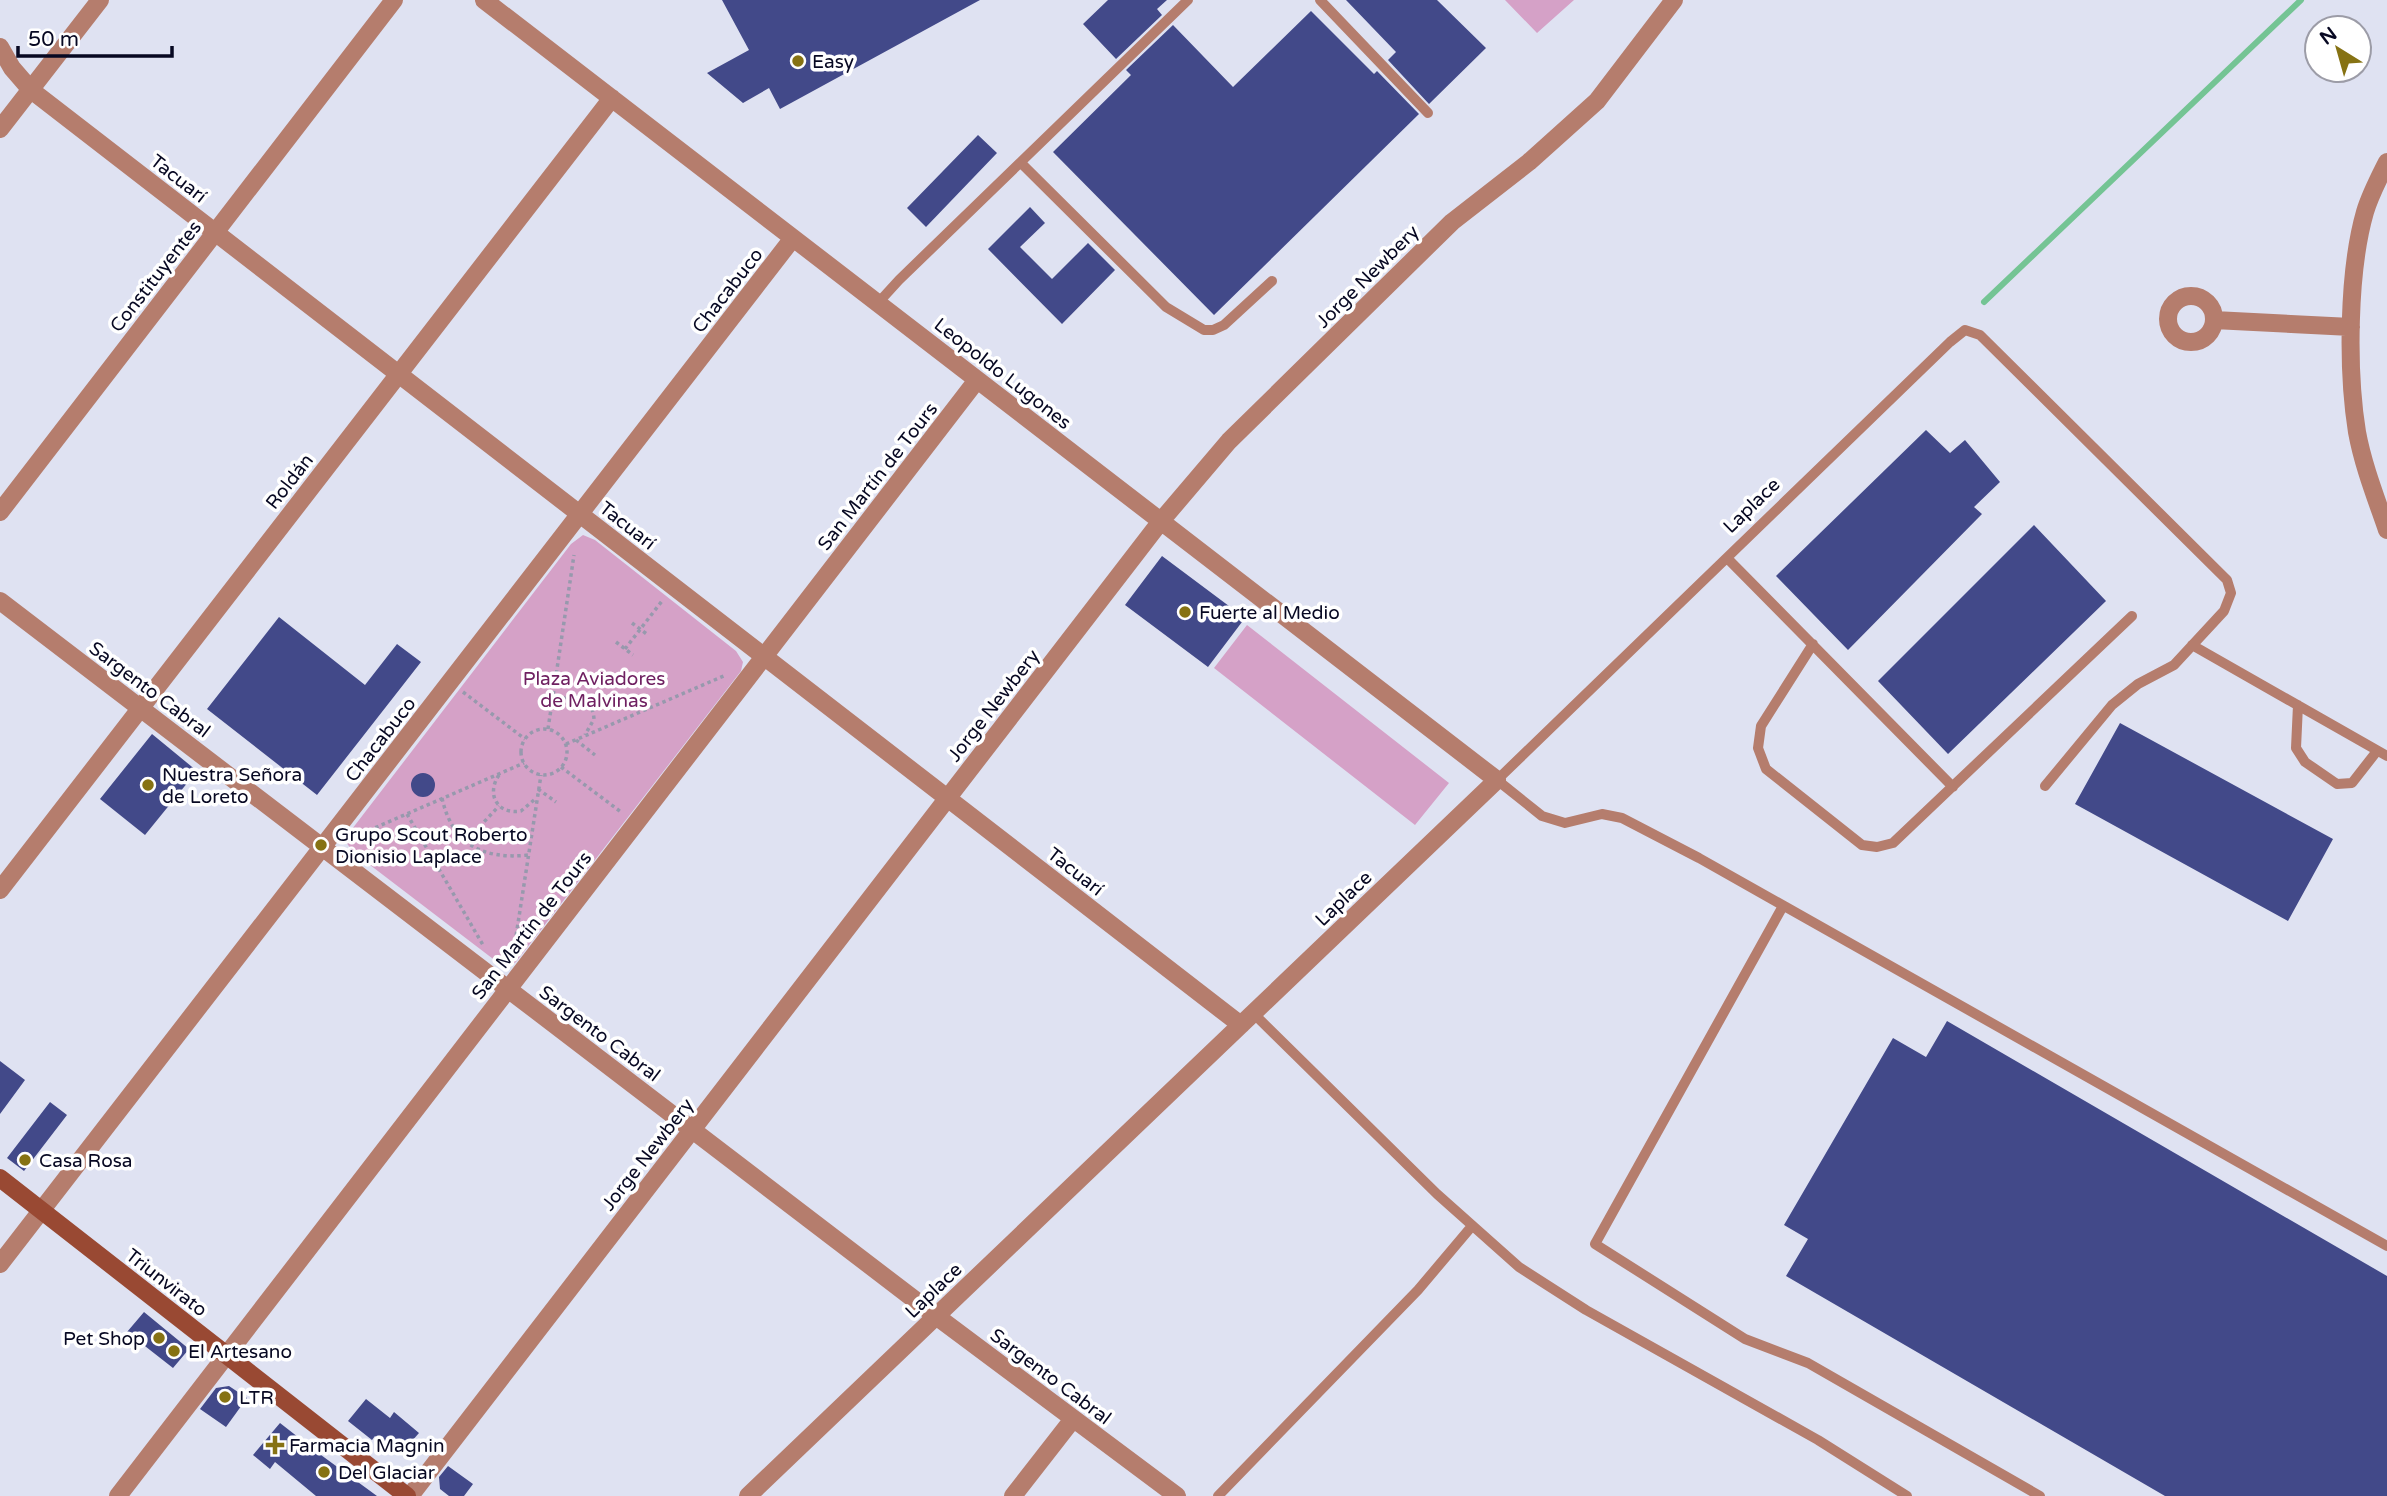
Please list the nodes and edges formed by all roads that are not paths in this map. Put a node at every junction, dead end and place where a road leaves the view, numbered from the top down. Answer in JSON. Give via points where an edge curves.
{"nodes":[{"id":1,"x":100,"y":0,"type":"edge"},
{"id":2,"x":394,"y":0,"type":"edge"},
{"id":3,"x":484,"y":0,"type":"edge"},
{"id":4,"x":1188,"y":0,"type":"edge"},
{"id":5,"x":1320,"y":0,"type":"edge"},
{"id":6,"x":1674,"y":0,"type":"edge"},
{"id":7,"x":0,"y":47,"type":"edge"},
{"id":8,"x":31,"y":90,"type":"junction"},
{"id":9,"x":612,"y":98,"type":"junction"},
{"id":10,"x":1428,"y":113,"type":"dead end"},
{"id":11,"x":0,"y":130,"type":"edge"},
{"id":12,"x":2387,"y":162,"type":"edge"},
{"id":13,"x":1021,"y":163,"type":"junction"},
{"id":14,"x":215,"y":232,"type":"junction"},
{"id":15,"x":793,"y":238,"type":"junction"},
{"id":16,"x":1272,"y":281,"type":"dead end"},
{"id":17,"x":878,"y":303,"type":"junction"},
{"id":18,"x":2214,"y":320,"type":"dead end"},
{"id":19,"x":2351,"y":327,"type":"junction"},
{"id":20,"x":398,"y":374,"type":"junction"},
{"id":21,"x":978,"y":380,"type":"junction"},
{"id":22,"x":0,"y":512,"type":"edge"},
{"id":23,"x":580,"y":514,"type":"junction"},
{"id":24,"x":1161,"y":521,"type":"junction"},
{"id":25,"x":2387,"y":530,"type":"edge"},
{"id":26,"x":1727,"y":558,"type":"junction"},
{"id":27,"x":0,"y":601,"type":"edge"},
{"id":28,"x":2132,"y":616,"type":"dead end"},
{"id":29,"x":1813,"y":644,"type":"junction"},
{"id":30,"x":2192,"y":645,"type":"junction"},
{"id":31,"x":764,"y":658,"type":"junction"},
{"id":32,"x":2298,"y":705,"type":"junction"},
{"id":33,"x":141,"y":708,"type":"junction"},
{"id":34,"x":2382,"y":753,"type":"edge"},
{"id":35,"x":1497,"y":780,"type":"junction"},
{"id":36,"x":2045,"y":786,"type":"dead end"},
{"id":37,"x":1953,"y":787,"type":"junction"},
{"id":38,"x":948,"y":798,"type":"junction"},
{"id":39,"x":324,"y":848,"type":"junction"},
{"id":40,"x":0,"y":890,"type":"edge"},
{"id":41,"x":1783,"y":906,"type":"junction"},
{"id":42,"x":508,"y":989,"type":"junction"},
{"id":43,"x":1247,"y":1019,"type":"junction"},
{"id":44,"x":692,"y":1130,"type":"junction"},
{"id":45,"x":0,"y":1178,"type":"edge"},
{"id":46,"x":42,"y":1210,"type":"junction"},
{"id":47,"x":1472,"y":1226,"type":"junction"},
{"id":48,"x":2387,"y":1247,"type":"edge"},
{"id":49,"x":0,"y":1265,"type":"edge"},
{"id":50,"x":936,"y":1316,"type":"junction"},
{"id":51,"x":226,"y":1356,"type":"junction"},
{"id":52,"x":1073,"y":1419,"type":"junction"},
{"id":53,"x":118,"y":1496,"type":"edge"},
{"id":54,"x":409,"y":1496,"type":"edge"},
{"id":55,"x":748,"y":1496,"type":"edge"},
{"id":56,"x":1013,"y":1496,"type":"edge"},
{"id":57,"x":1177,"y":1496,"type":"edge"},
{"id":58,"x":1218,"y":1496,"type":"edge"},
{"id":59,"x":1907,"y":1496,"type":"edge"},
{"id":60,"x":2040,"y":1496,"type":"edge"}],
"edges":[{"from":1,"to":8,"type":"street"},
{"from":2,"to":14,"type":"street","name":"Constituyentes"},
{"from":3,"to":9,"type":"street","name":"Leopoldo Lugones"},
{"from":4,"to":13,"type":"lane"},
{"from":5,"to":10,"type":"lane"},
{"from":6,"to":24,"type":"street","name":"Jorge Newbery","via":[[1597,101],[1452,222],[1229,441]]},
{"from":7,"to":8,"type":"street","name":"Tacuarí"},
{"from":8,"to":11,"type":"street"},
{"from":8,"to":14,"type":"street","name":"Tacuarí"},
{"from":9,"to":15,"type":"street","name":"Leopoldo Lugones"},
{"from":9,"to":20,"type":"street","name":"Roldán"},
{"from":12,"to":19,"type":"street","via":[[2366,210],[2357,252]]},
{"from":13,"to":16,"type":"lane","via":[[1166,307],[1204,330],[1224,325]]},
{"from":13,"to":17,"type":"lane"},
{"from":14,"to":20,"type":"street","name":"Tacuarí"},
{"from":14,"to":22,"type":"street","name":"Constituyentes"},
{"from":15,"to":17,"type":"street","name":"Leopoldo Lugones"},
{"from":15,"to":23,"type":"street","name":"Chacabuco"},
{"from":17,"to":21,"type":"street","name":"Leopoldo Lugones"},
{"from":18,"to":19,"type":"street"},
{"from":19,"to":25,"type":"street","via":[[2357,431]]},
{"from":20,"to":23,"type":"street","name":"Tacuarí"},
{"from":20,"to":33,"type":"street","name":"Roldán"},
{"from":21,"to":24,"type":"street","name":"Leopoldo Lugones"},
{"from":21,"to":31,"type":"street","name":"San Martín de Tours"},
{"from":23,"to":31,"type":"street","name":"Tacuarí"},
{"from":23,"to":39,"type":"street","name":"Chacabuco"},
{"from":24,"to":35,"type":"street","name":"Leopoldo Lugones"},
{"from":24,"to":38,"type":"street","name":"Jorge Newbery"},
{"from":26,"to":29,"type":"lane"},
{"from":26,"to":30,"type":"lane","name":"Laplace","via":[[1965,330],[1980,335],[2227,580],[2231,593],[2224,611]]},
{"from":26,"to":35,"type":"lane","name":"Laplace"},
{"from":27,"to":33,"type":"street","name":"Sargento Cabral"},
{"from":28,"to":37,"type":"lane"},
{"from":29,"to":37,"type":"lane"},
{"from":29,"to":37,"type":"lane","via":[[1761,726],[1758,748],[1766,769],[1863,845],[1877,847],[1893,843]]},
{"from":30,"to":32,"type":"lane"},
{"from":30,"to":36,"type":"lane","via":[[2174,665],[2138,684],[2112,705]]},
{"from":31,"to":38,"type":"street","name":"Tacuarí"},
{"from":31,"to":42,"type":"street","name":"San Martín de Tours"},
{"from":32,"to":34,"type":"lane"},
{"from":32,"to":34,"type":"lane","via":[[2296,748],[2305,762],[2337,784],[2353,783]]},
{"from":33,"to":39,"type":"street","name":"Sargento Cabral"},
{"from":33,"to":40,"type":"street","name":"Roldán"},
{"from":35,"to":41,"type":"lane","via":[[1542,816],[1565,823],[1602,814],[1622,818]]},
{"from":35,"to":43,"type":"street","name":"Laplace"},
{"from":38,"to":43,"type":"street","name":"Tacuarí"},
{"from":38,"to":44,"type":"street","name":"Jorge Newbery"},
{"from":39,"to":42,"type":"street","name":"Sargento Cabral"},
{"from":39,"to":46,"type":"street","name":"Chacabuco"},
{"from":41,"to":48,"type":"lane"},
{"from":41,"to":60,"type":"lane","via":[[1595,1244],[1745,1339],[1808,1363]]},
{"from":42,"to":44,"type":"street","name":"Sargento Cabral"},
{"from":42,"to":51,"type":"street","name":"San Martín de Tours"},
{"from":43,"to":47,"type":"lane"},
{"from":43,"to":50,"type":"street","name":"Laplace"},
{"from":44,"to":50,"type":"street","name":"Sargento Cabral"},
{"from":44,"to":54,"type":"street","name":"Jorge Newbery"},
{"from":45,"to":46,"type":"street","name":"Triunvirato"},
{"from":46,"to":49,"type":"street","name":"Chacabuco"},
{"from":46,"to":51,"type":"street","name":"Triunvirato"},
{"from":47,"to":58,"type":"lane","via":[[1418,1290]]},
{"from":47,"to":59,"type":"lane","via":[[1519,1267],[1586,1310],[1818,1440]]},
{"from":50,"to":52,"type":"street","name":"Sargento Cabral"},
{"from":50,"to":55,"type":"street","name":"Laplace"},
{"from":51,"to":53,"type":"street","name":"San Martín de Tours"},
{"from":51,"to":54,"type":"street","name":"Triunvirato"},
{"from":52,"to":56,"type":"street"},
{"from":52,"to":57,"type":"street","name":"Sargento Cabral"}]}
